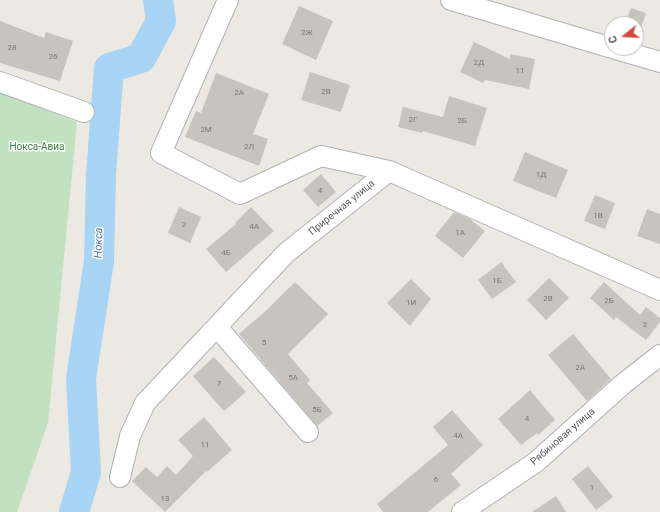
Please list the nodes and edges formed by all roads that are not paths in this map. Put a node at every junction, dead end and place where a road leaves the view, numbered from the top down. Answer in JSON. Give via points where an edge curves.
{"nodes":[{"id":1,"x":228,"y":0,"type":"edge"},
{"id":2,"x":451,"y":0,"type":"edge"},
{"id":3,"x":604,"y":46,"type":"edge"},
{"id":4,"x":639,"y":56,"type":"edge"},
{"id":5,"x":660,"y":62,"type":"edge"},
{"id":6,"x":0,"y":82,"type":"edge"},
{"id":7,"x":84,"y":112,"type":"dead end"},
{"id":8,"x":389,"y":171,"type":"junction"},
{"id":9,"x":660,"y":290,"type":"edge"},
{"id":10,"x":217,"y":327,"type":"junction"},
{"id":11,"x":660,"y":355,"type":"edge"},
{"id":12,"x":308,"y":432,"type":"dead end"},
{"id":13,"x":120,"y":477,"type":"dead end"},
{"id":14,"x":462,"y":512,"type":"edge"}],
"edges":[{"from":1,"to":8,"type":"street","via":[[160,153],[240,194],[321,156]]},
{"from":2,"to":3,"type":"street"},
{"from":4,"to":5,"type":"street"},
{"from":6,"to":7,"type":"street"},
{"from":8,"to":9,"type":"street"},
{"from":8,"to":10,"type":"street","name":"Приречная улица","via":[[286,253]]},
{"from":10,"to":12,"type":"street"},
{"from":10,"to":13,"type":"street","name":"Приречная улица","via":[[145,403],[130,436]]},
{"from":11,"to":14,"type":"street","name":"Рябиновая улица","via":[[623,384],[536,462]]}]}
